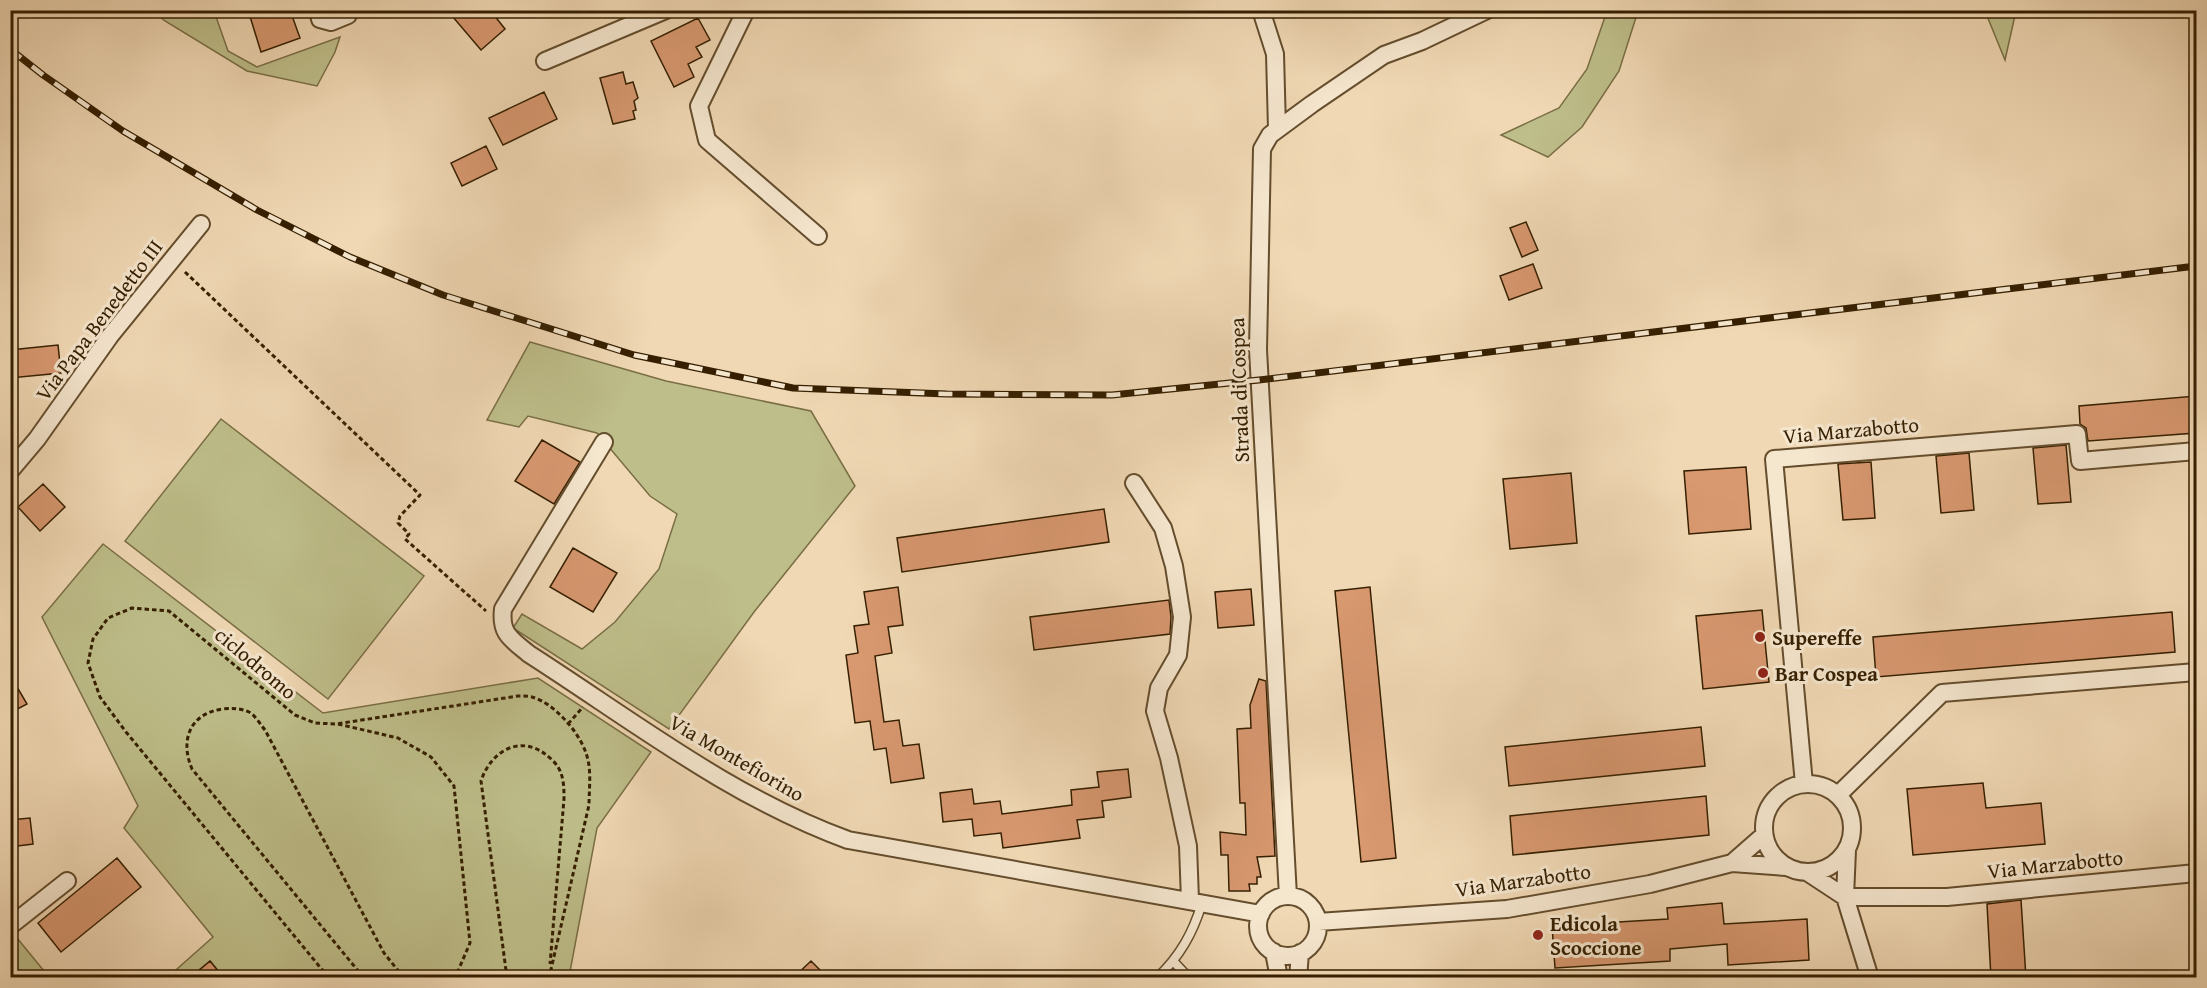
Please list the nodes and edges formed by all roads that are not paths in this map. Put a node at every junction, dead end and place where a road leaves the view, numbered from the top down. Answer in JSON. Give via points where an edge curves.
{"nodes":[{"id":1,"x":318,"y":10,"type":"edge"},
{"id":2,"x":350,"y":10,"type":"edge"},
{"id":3,"x":666,"y":10,"type":"edge"},
{"id":4,"x":746,"y":10,"type":"edge"},
{"id":5,"x":1261,"y":10,"type":"edge"},
{"id":6,"x":1487,"y":10,"type":"edge"},
{"id":7,"x":545,"y":61,"type":"dead end"},
{"id":8,"x":1278,"y":129,"type":"junction"},
{"id":9,"x":201,"y":224,"type":"dead end"},
{"id":10,"x":818,"y":236,"type":"dead end"},
{"id":11,"x":604,"y":442,"type":"dead end"},
{"id":12,"x":2196,"y":451,"type":"edge"},
{"id":13,"x":10,"y":471,"type":"edge"},
{"id":14,"x":1134,"y":483,"type":"dead end"},
{"id":15,"x":2196,"y":672,"type":"edge"},
{"id":16,"x":1804,"y":784,"type":"junction"},
{"id":17,"x":1838,"y":795,"type":"junction"},
{"id":18,"x":1764,"y":835,"type":"junction"},
{"id":19,"x":1847,"y":850,"type":"junction"},
{"id":20,"x":1731,"y":863,"type":"junction"},
{"id":21,"x":1786,"y":867,"type":"junction"},
{"id":22,"x":1807,"y":872,"type":"junction"},
{"id":23,"x":2196,"y":873,"type":"edge"},
{"id":24,"x":67,"y":881,"type":"dead end"},
{"id":25,"x":1288,"y":896,"type":"junction"},
{"id":26,"x":1845,"y":897,"type":"junction"},
{"id":27,"x":1196,"y":901,"type":"junction"},
{"id":28,"x":1261,"y":914,"type":"junction"},
{"id":29,"x":1318,"y":922,"type":"junction"},
{"id":30,"x":10,"y":926,"type":"edge"},
{"id":31,"x":1274,"y":952,"type":"junction"},
{"id":32,"x":1300,"y":953,"type":"junction"},
{"id":33,"x":1174,"y":962,"type":"junction"},
{"id":34,"x":1157,"y":978,"type":"edge"},
{"id":35,"x":1189,"y":978,"type":"edge"},
{"id":36,"x":1279,"y":978,"type":"edge"},
{"id":37,"x":1298,"y":978,"type":"edge"},
{"id":38,"x":1870,"y":978,"type":"edge"}],
"edges":[{"from":1,"to":2,"type":"street","via":[[320,19],[331,22],[348,15]]},
{"from":3,"to":7,"type":"street"},
{"from":4,"to":10,"type":"street","via":[[699,106],[707,140]]},
{"from":5,"to":8,"type":"street","via":[[1275,54]]},
{"from":6,"to":8,"type":"street","name":"Strada di Cospea","via":[[1384,55]]},
{"from":8,"to":25,"type":"street","name":"Strada di Cospea","via":[[1262,149],[1257,351]]},
{"from":9,"to":13,"type":"street","name":"Via Papa Benedetto III","via":[[110,336]]},
{"from":11,"to":27,"type":"street","name":"Via Montefiorino","via":[[503,609],[501,624],[510,639],[529,654],[675,751],[808,825],[848,840]]},
{"from":12,"to":16,"type":"street","name":"Via Marzabotto","via":[[2080,461],[2077,434],[1774,459]]},
{"from":14,"to":27,"type":"street","via":[[1163,528],[1182,617],[1178,655],[1159,688],[1155,711],[1188,846]]},
{"from":15,"to":17,"type":"street","via":[[1942,693]]},
{"from":16,"to":17,"type":"street","via":[[1816,784]]},
{"from":16,"to":18,"type":"street","via":[[1790,788],[1768,807]]},
{"from":17,"to":19,"type":"street","via":[[1852,821]]},
{"from":18,"to":20,"type":"street","name":"Via Marzabotto"},
{"from":18,"to":21,"type":"street","via":[[1775,859]]},
{"from":19,"to":22,"type":"street","via":[[1826,869]]},
{"from":19,"to":26,"type":"street"},
{"from":20,"to":21,"type":"street","name":"Via Marzabotto"},
{"from":20,"to":29,"type":"street","name":"Via Marzabotto","via":[[1650,884],[1507,909]]},
{"from":21,"to":22,"type":"street","name":"Via Marzabotto"},
{"from":22,"to":26,"type":"street","name":"Via Marzabotto"},
{"from":23,"to":26,"type":"street","name":"Via Marzabotto","via":[[1947,897]]},
{"from":24,"to":30,"type":"street"},
{"from":25,"to":28,"type":"street","via":[[1272,901]]},
{"from":25,"to":29,"type":"street","via":[[1311,907]]},
{"from":26,"to":38,"type":"street"},
{"from":27,"to":28,"type":"street","name":"Via Montefiorino"},
{"from":27,"to":33,"type":"lane","via":[[1197,922]]},
{"from":28,"to":31,"type":"street","via":[[1262,940]]},
{"from":29,"to":32,"type":"street","via":[[1316,938]]},
{"from":31,"to":32,"type":"street","via":[[1287,956]]},
{"from":31,"to":36,"type":"street"},
{"from":32,"to":37,"type":"street"},
{"from":33,"to":34,"type":"lane"},
{"from":33,"to":35,"type":"lane"}]}
